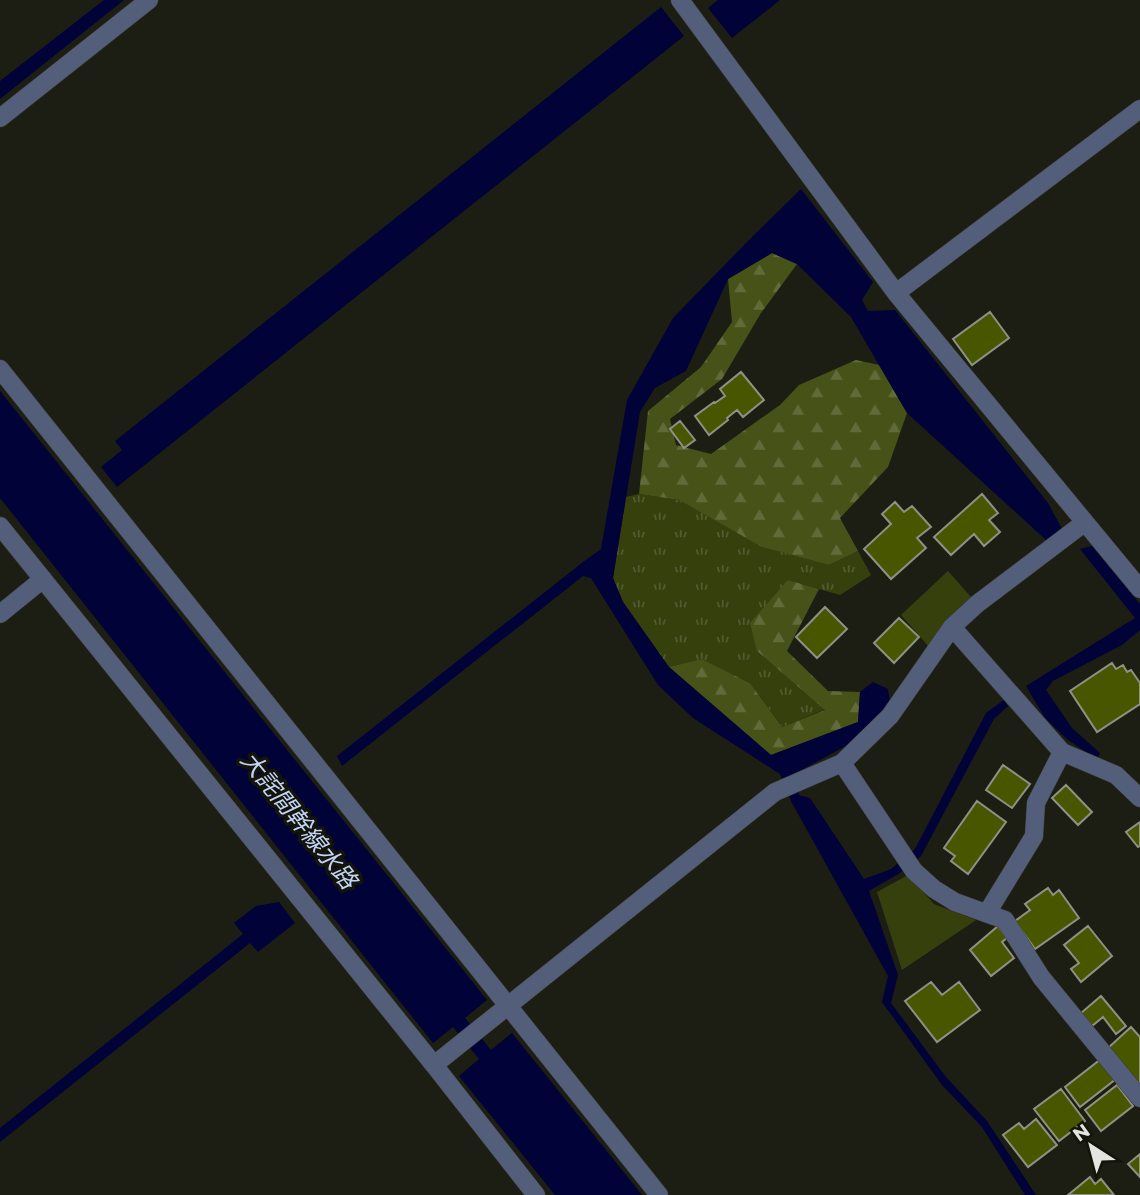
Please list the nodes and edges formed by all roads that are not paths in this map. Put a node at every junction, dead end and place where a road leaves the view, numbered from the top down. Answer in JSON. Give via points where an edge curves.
{"nodes":[{"id":1,"x":149,"y":0,"type":"edge"},
{"id":2,"x":680,"y":0,"type":"edge"},
{"id":3,"x":1140,"y":109,"type":"edge"},
{"id":4,"x":0,"y":118,"type":"edge"},
{"id":5,"x":896,"y":293,"type":"junction"},
{"id":6,"x":0,"y":369,"type":"edge"},
{"id":7,"x":1084,"y":523,"type":"junction"},
{"id":8,"x":0,"y":526,"type":"edge"},
{"id":9,"x":43,"y":579,"type":"junction"},
{"id":10,"x":1140,"y":589,"type":"edge"},
{"id":11,"x":0,"y":614,"type":"edge"},
{"id":12,"x":953,"y":627,"type":"junction"},
{"id":13,"x":1062,"y":752,"type":"junction"},
{"id":14,"x":842,"y":763,"type":"junction"},
{"id":15,"x":1140,"y":798,"type":"edge"},
{"id":16,"x":987,"y":913,"type":"junction"},
{"id":17,"x":508,"y":1007,"type":"junction"},
{"id":18,"x":434,"y":1065,"type":"junction"},
{"id":19,"x":1140,"y":1098,"type":"edge"},
{"id":20,"x":536,"y":1195,"type":"edge"},
{"id":21,"x":659,"y":1195,"type":"edge"}],
"edges":[{"from":1,"to":4,"type":"street"},
{"from":2,"to":5,"type":"street"},
{"from":3,"to":5,"type":"street"},
{"from":5,"to":7,"type":"street"},
{"from":6,"to":17,"type":"street"},
{"from":7,"to":10,"type":"street"},
{"from":7,"to":12,"type":"street"},
{"from":8,"to":9,"type":"street"},
{"from":9,"to":11,"type":"street"},
{"from":9,"to":18,"type":"street"},
{"from":12,"to":13,"type":"street"},
{"from":12,"to":14,"type":"street","via":[[890,716]]},
{"from":13,"to":15,"type":"street","via":[[1116,775]]},
{"from":13,"to":16,"type":"street","via":[[1036,803],[1034,836]]},
{"from":14,"to":16,"type":"street","via":[[914,871],[955,902]]},
{"from":14,"to":17,"type":"street","via":[[775,792]]},
{"from":16,"to":19,"type":"street","via":[[1005,920],[1041,977]]},
{"from":17,"to":18,"type":"street"},
{"from":17,"to":21,"type":"street"},
{"from":18,"to":20,"type":"street"}]}
